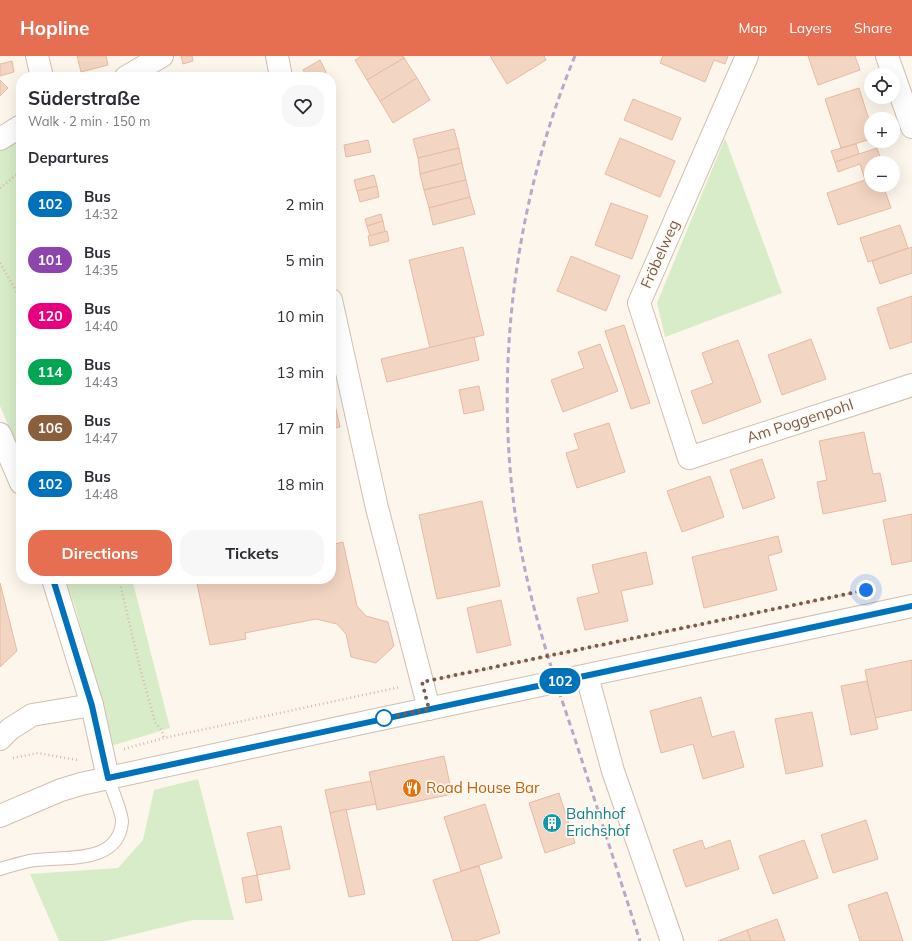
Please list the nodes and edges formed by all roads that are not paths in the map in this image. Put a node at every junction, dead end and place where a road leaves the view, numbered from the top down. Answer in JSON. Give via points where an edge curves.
{"nodes":[{"id":1,"x":37,"y":56,"type":"edge"},
{"id":2,"x":162,"y":56,"type":"edge"},
{"id":3,"x":277,"y":56,"type":"edge"},
{"id":4,"x":747,"y":56,"type":"edge"},
{"id":5,"x":887,"y":56,"type":"edge"},
{"id":6,"x":41,"y":72,"type":"edge"},
{"id":7,"x":135,"y":72,"type":"edge"},
{"id":8,"x":280,"y":72,"type":"edge"},
{"id":9,"x":912,"y":127,"type":"edge"},
{"id":10,"x":16,"y":129,"type":"edge"},
{"id":11,"x":0,"y":139,"type":"edge"},
{"id":12,"x":336,"y":323,"type":"edge"},
{"id":13,"x":912,"y":385,"type":"edge"},
{"id":14,"x":1,"y":437,"type":"edge"},
{"id":15,"x":688,"y":458,"type":"joint"},
{"id":16,"x":16,"y":472,"type":"edge"},
{"id":17,"x":55,"y":584,"type":"edge"},
{"id":18,"x":912,"y":606,"type":"edge"},
{"id":19,"x":587,"y":676,"type":"junction"},
{"id":20,"x":92,"y":706,"type":"junction"},
{"id":21,"x":429,"y":709,"type":"junction"},
{"id":22,"x":0,"y":739,"type":"edge"},
{"id":23,"x":108,"y":778,"type":"junction"},
{"id":24,"x":0,"y":816,"type":"edge"},
{"id":25,"x":0,"y":869,"type":"edge"},
{"id":26,"x":672,"y":941,"type":"edge"}],
"edges":[{"from":1,"to":6,"type":"street"},
{"from":2,"to":7,"type":"street"},
{"from":3,"to":8,"type":"street"},
{"from":4,"to":15,"type":"street","name":"Fröbelweg","via":[[639,303]]},
{"from":5,"to":9,"type":"street"},
{"from":10,"to":11,"type":"street"},
{"from":12,"to":21,"type":"street","via":[[377,508]]},
{"from":13,"to":15,"type":"street","name":"Am Poggenpohl"},
{"from":14,"to":16,"type":"street"},
{"from":17,"to":20,"type":"street"},
{"from":18,"to":19,"type":"street"},
{"from":19,"to":21,"type":"street"},
{"from":19,"to":26,"type":"street","via":[[613,771]]},
{"from":20,"to":22,"type":"street","via":[[32,715]]},
{"from":20,"to":23,"type":"street"},
{"from":21,"to":23,"type":"street"},
{"from":23,"to":24,"type":"street","via":[[61,790]]},
{"from":23,"to":25,"type":"lane","via":[[122,821],[115,841],[96,854],[75,858],[30,860]]}]}
